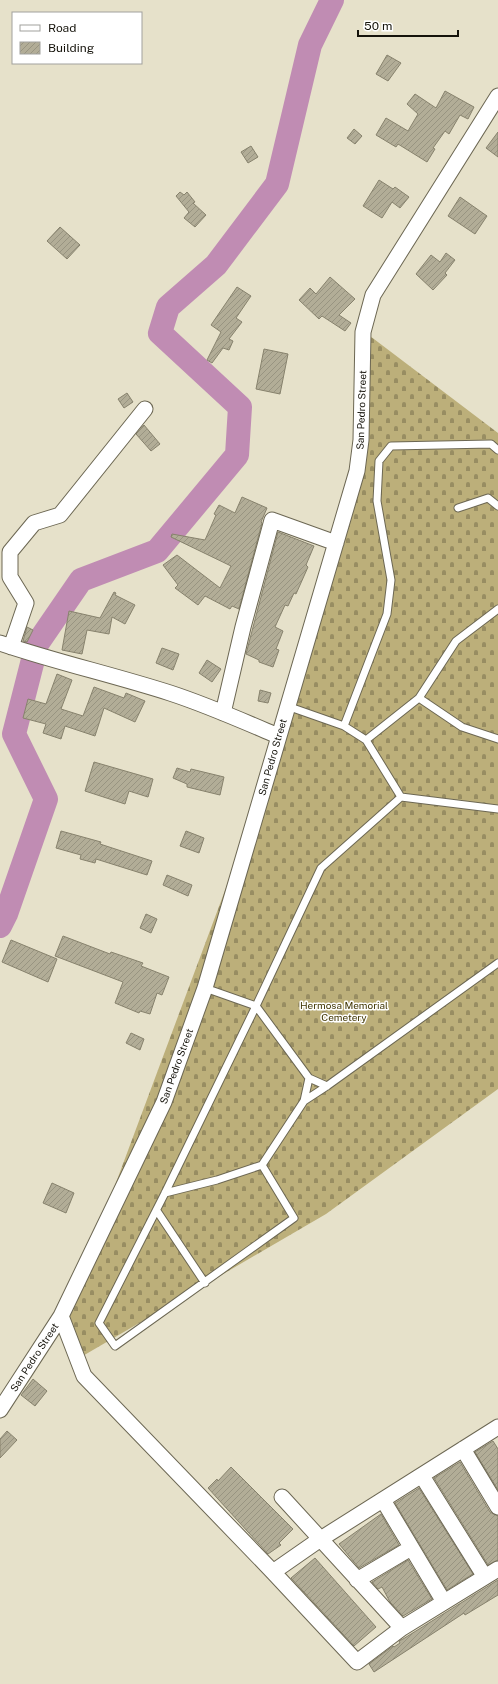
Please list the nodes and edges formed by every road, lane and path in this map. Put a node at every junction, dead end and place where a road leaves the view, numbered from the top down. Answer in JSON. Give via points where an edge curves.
{"nodes":[{"id":1,"x":498,"y":96,"type":"edge"},
{"id":2,"x":145,"y":409,"type":"dead end"},
{"id":3,"x":498,"y":450,"type":"edge"},
{"id":4,"x":498,"y":506,"type":"edge"},
{"id":5,"x":458,"y":508,"type":"dead end"},
{"id":6,"x":336,"y":543,"type":"junction"},
{"id":7,"x":498,"y":609,"type":"edge"},
{"id":8,"x":5,"y":645,"type":"edge"},
{"id":9,"x":419,"y":698,"type":"junction"},
{"id":10,"x":287,"y":706,"type":"junction"},
{"id":11,"x":223,"y":713,"type":"junction"},
{"id":12,"x":344,"y":726,"type":"junction"},
{"id":13,"x":278,"y":736,"type":"junction"},
{"id":14,"x":498,"y":739,"type":"edge"},
{"id":15,"x":366,"y":740,"type":"junction"},
{"id":16,"x":401,"y":797,"type":"junction"},
{"id":17,"x":498,"y":809,"type":"edge"},
{"id":18,"x":498,"y":963,"type":"edge"},
{"id":19,"x":205,"y":988,"type":"junction"},
{"id":20,"x":256,"y":1006,"type":"junction"},
{"id":21,"x":309,"y":1078,"type":"junction"},
{"id":22,"x":327,"y":1086,"type":"junction"},
{"id":23,"x":304,"y":1101,"type":"junction"},
{"id":24,"x":262,"y":1165,"type":"junction"},
{"id":25,"x":165,"y":1193,"type":"junction"},
{"id":26,"x":157,"y":1211,"type":"junction"},
{"id":27,"x":205,"y":1283,"type":"junction"},
{"id":28,"x":61,"y":1316,"type":"junction"},
{"id":29,"x":0,"y":1410,"type":"edge"},
{"id":30,"x":498,"y":1427,"type":"edge"},
{"id":31,"x":463,"y":1449,"type":"junction"},
{"id":32,"x":422,"y":1476,"type":"junction"},
{"id":33,"x":282,"y":1498,"type":"dead end"},
{"id":34,"x":383,"y":1500,"type":"junction"},
{"id":35,"x":498,"y":1507,"type":"edge"},
{"id":36,"x":319,"y":1540,"type":"junction"},
{"id":37,"x":411,"y":1548,"type":"junction"},
{"id":38,"x":498,"y":1569,"type":"edge"},
{"id":39,"x":273,"y":1572,"type":"junction"},
{"id":40,"x":485,"y":1578,"type":"junction"},
{"id":41,"x":357,"y":1580,"type":"junction"},
{"id":42,"x":444,"y":1602,"type":"junction"},
{"id":43,"x":402,"y":1628,"type":"junction"}],
"edges":[{"from":1,"to":6,"type":"street","name":"San Pedro Street","via":[[373,295],[363,332],[361,440],[357,471]]},
{"from":2,"to":8,"type":"street","via":[[60,515],[34,523],[10,552],[10,577],[26,603]]},
{"from":3,"to":12,"type":"lane","via":[[490,444],[391,446],[379,460],[377,501],[391,580],[387,614]]},
{"from":4,"to":5,"type":"lane","via":[[488,498]]},
{"from":6,"to":10,"type":"street","name":"San Pedro Street"},
{"from":6,"to":11,"type":"street","via":[[272,520]]},
{"from":7,"to":9,"type":"lane","via":[[456,641]]},
{"from":8,"to":11,"type":"street","via":[[170,694]]},
{"from":9,"to":14,"type":"lane","via":[[462,727]]},
{"from":9,"to":15,"type":"lane"},
{"from":10,"to":12,"type":"lane"},
{"from":10,"to":13,"type":"street","name":"San Pedro Street"},
{"from":11,"to":13,"type":"street"},
{"from":12,"to":15,"type":"lane"},
{"from":13,"to":19,"type":"street","name":"San Pedro Street"},
{"from":15,"to":16,"type":"lane"},
{"from":16,"to":17,"type":"lane"},
{"from":16,"to":20,"type":"lane","via":[[321,868]]},
{"from":18,"to":22,"type":"lane"},
{"from":19,"to":20,"type":"lane"},
{"from":19,"to":28,"type":"street","name":"San Pedro Street","via":[[164,1102]]},
{"from":20,"to":21,"type":"lane"},
{"from":20,"to":25,"type":"lane"},
{"from":21,"to":22,"type":"lane"},
{"from":21,"to":23,"type":"lane"},
{"from":22,"to":23,"type":"lane"},
{"from":23,"to":24,"type":"lane"},
{"from":24,"to":25,"type":"lane"},
{"from":24,"to":27,"type":"lane","via":[[294,1218]]},
{"from":25,"to":26,"type":"lane"},
{"from":26,"to":27,"type":"lane"},
{"from":26,"to":27,"type":"lane","via":[[99,1323],[115,1346]]},
{"from":28,"to":29,"type":"street","name":"San Pedro Street"},
{"from":28,"to":39,"type":"street","via":[[84,1376]]},
{"from":30,"to":31,"type":"street"},
{"from":31,"to":32,"type":"street"},
{"from":31,"to":35,"type":"street"},
{"from":32,"to":34,"type":"street"},
{"from":32,"to":40,"type":"street"},
{"from":33,"to":36,"type":"street"},
{"from":34,"to":36,"type":"street"},
{"from":34,"to":37,"type":"street"},
{"from":36,"to":39,"type":"street"},
{"from":36,"to":41,"type":"street"},
{"from":37,"to":41,"type":"street"},
{"from":37,"to":42,"type":"street"},
{"from":38,"to":40,"type":"street"},
{"from":39,"to":43,"type":"street","via":[[357,1662]]},
{"from":40,"to":42,"type":"street"},
{"from":41,"to":43,"type":"street"},
{"from":42,"to":43,"type":"street"}]}
